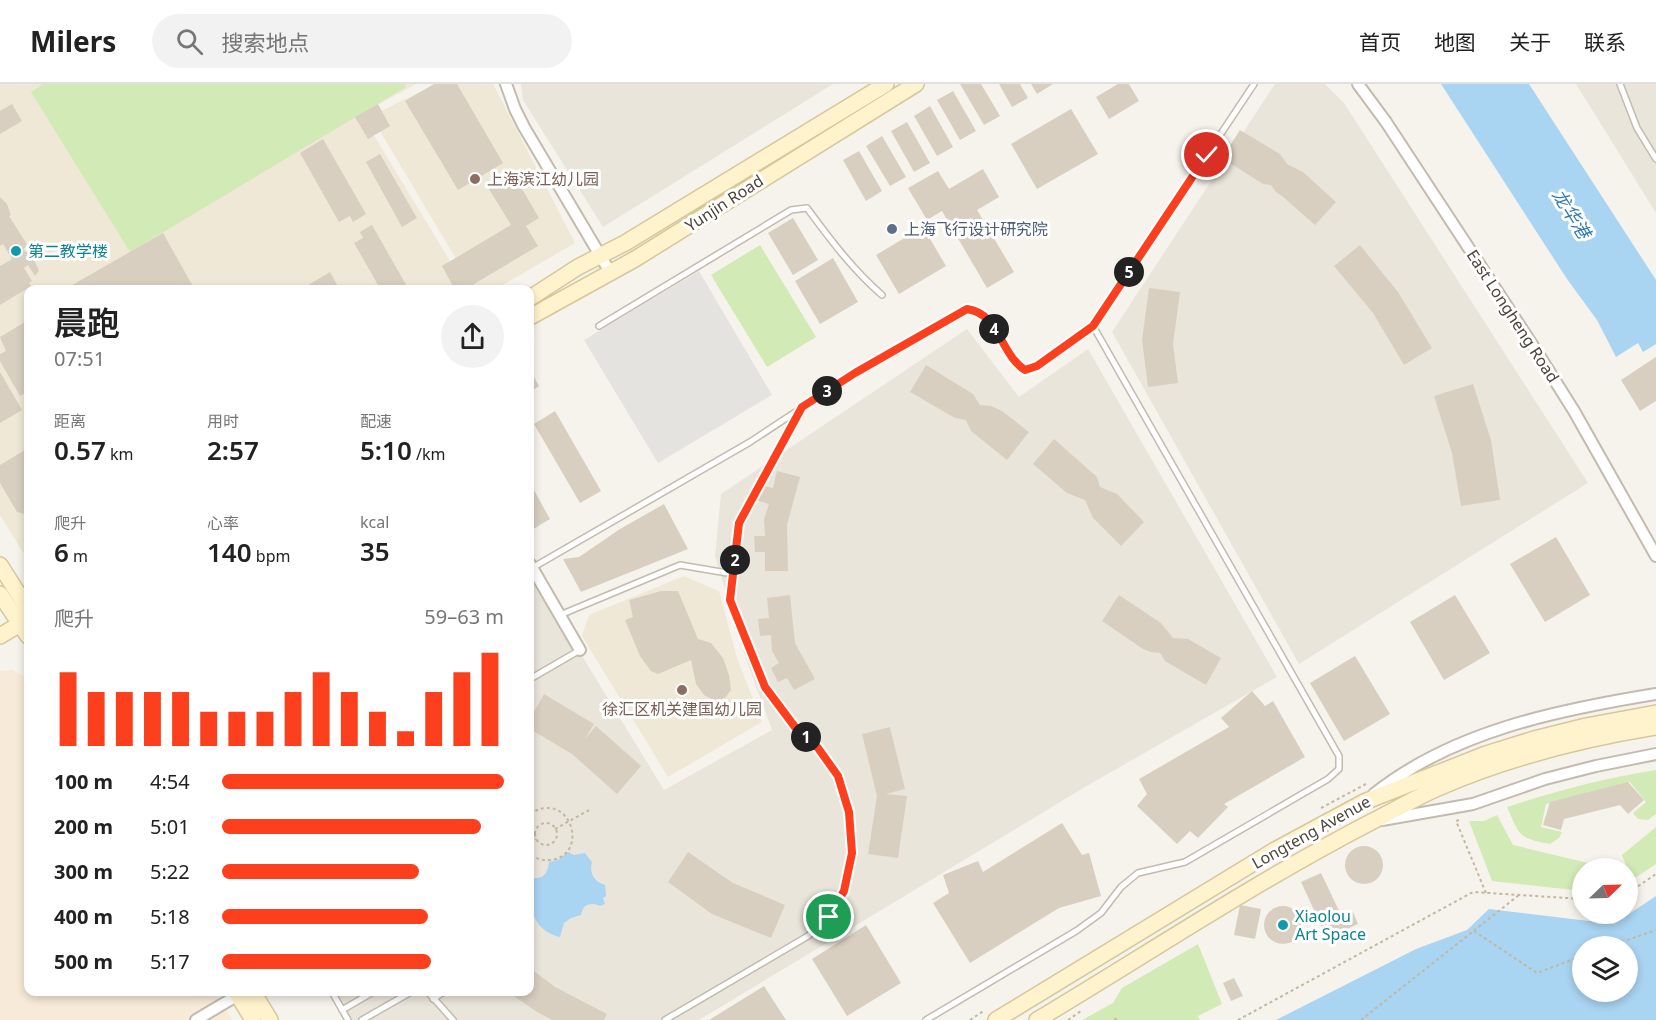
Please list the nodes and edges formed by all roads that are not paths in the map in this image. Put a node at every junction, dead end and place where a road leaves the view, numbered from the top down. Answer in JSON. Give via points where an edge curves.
{"nodes":[{"id":1,"x":506,"y":84,"type":"edge"},
{"id":2,"x":886,"y":84,"type":"edge"},
{"id":3,"x":916,"y":84,"type":"edge"},
{"id":4,"x":1254,"y":84,"type":"edge"},
{"id":5,"x":1358,"y":84,"type":"edge"},
{"id":6,"x":1620,"y":84,"type":"edge"},
{"id":7,"x":1656,"y":159,"type":"edge"},
{"id":8,"x":601,"y":256,"type":"junction"},
{"id":9,"x":610,"y":272,"type":"junction"},
{"id":10,"x":534,"y":295,"type":"edge"},
{"id":11,"x":882,"y":295,"type":"dead end"},
{"id":12,"x":534,"y":315,"type":"edge"},
{"id":13,"x":599,"y":326,"type":"dead end"},
{"id":14,"x":1093,"y":326,"type":"junction"},
{"id":15,"x":802,"y":407,"type":"junction"},
{"id":16,"x":1656,"y":556,"type":"edge"},
{"id":17,"x":534,"y":564,"type":"edge"},
{"id":18,"x":0,"y":565,"type":"edge"},
{"id":19,"x":534,"y":571,"type":"edge"},
{"id":20,"x":733,"y":574,"type":"junction"},
{"id":21,"x":0,"y":594,"type":"edge"},
{"id":22,"x":18,"y":606,"type":"edge"},
{"id":23,"x":560,"y":615,"type":"junction"},
{"id":24,"x":24,"y":621,"type":"edge"},
{"id":25,"x":24,"y":627,"type":"edge"},
{"id":26,"x":0,"y":636,"type":"edge"},
{"id":27,"x":580,"y":650,"type":"joint"},
{"id":28,"x":534,"y":677,"type":"edge"},
{"id":29,"x":1656,"y":694,"type":"edge"},
{"id":30,"x":1656,"y":713,"type":"edge"},
{"id":31,"x":1656,"y":727,"type":"edge"},
{"id":32,"x":1656,"y":754,"type":"edge"},
{"id":33,"x":1488,"y":761,"type":"junction"},
{"id":34,"x":1364,"y":802,"type":"junction"},
{"id":35,"x":1373,"y":821,"type":"junction"},
{"id":36,"x":238,"y":996,"type":"edge"},
{"id":37,"x":244,"y":996,"type":"edge"},
{"id":38,"x":246,"y":996,"type":"edge"},
{"id":39,"x":334,"y":996,"type":"edge"},
{"id":40,"x":366,"y":996,"type":"edge"},
{"id":41,"x":404,"y":996,"type":"edge"},
{"id":42,"x":431,"y":996,"type":"edge"},
{"id":43,"x":438,"y":996,"type":"edge"},
{"id":44,"x":433,"y":999,"type":"junction"},
{"id":45,"x":342,"y":1010,"type":"junction"},
{"id":46,"x":196,"y":1020,"type":"edge"},
{"id":47,"x":253,"y":1020,"type":"edge"},
{"id":48,"x":270,"y":1020,"type":"edge"},
{"id":49,"x":348,"y":1020,"type":"edge"},
{"id":50,"x":362,"y":1020,"type":"edge"},
{"id":51,"x":453,"y":1020,"type":"edge"},
{"id":52,"x":666,"y":1020,"type":"edge"},
{"id":53,"x":926,"y":1020,"type":"edge"},
{"id":54,"x":996,"y":1020,"type":"edge"},
{"id":55,"x":1037,"y":1020,"type":"edge"}],
"edges":[{"from":1,"to":8,"type":"street","via":[[524,127]]},
{"from":2,"to":8,"type":"main road","name":"Yunjin Road"},
{"from":3,"to":9,"type":"main road","name":"Yunjin Road"},
{"from":4,"to":14,"type":"lane"},
{"from":5,"to":16,"type":"street","name":"East Longheng Road","via":[[1537,352]]},
{"from":6,"to":7,"type":"lane","via":[[1637,128]]},
{"from":8,"to":9,"type":"street"},
{"from":8,"to":10,"type":"main road","name":"Yunjin Road"},
{"from":9,"to":12,"type":"main road","name":"Yunjin Road"},
{"from":11,"to":13,"type":"lane","via":[[838,250],[807,208],[790,210]]},
{"from":14,"to":15,"type":"lane","via":[[1037,366],[1025,370],[1014,363],[987,317],[979,310],[967,309]]},
{"from":14,"to":53,"type":"lane","via":[[1339,756],[1339,770],[1185,862],[1138,873],[1121,886],[1101,913],[1076,931]]},
{"from":15,"to":17,"type":"lane","via":[[750,442]]},
{"from":15,"to":20,"type":"lane","via":[[739,523]]},
{"from":18,"to":22,"type":"main road"},
{"from":19,"to":23,"type":"street"},
{"from":20,"to":23,"type":"lane","via":[[680,565]]},
{"from":20,"to":52,"type":"lane","via":[[730,600],[765,687],[838,776],[849,812],[852,853],[844,891],[829,917],[808,936]]},
{"from":21,"to":22,"type":"main road"},
{"from":22,"to":24,"type":"main road"},
{"from":23,"to":27,"type":"street"},
{"from":25,"to":26,"type":"main road"},
{"from":27,"to":28,"type":"lane"},
{"from":29,"to":34,"type":"street","via":[[1540,718],[1456,744],[1406,771]]},
{"from":30,"to":33,"type":"main road","name":"Longteng Avenue","via":[[1534,739]]},
{"from":31,"to":33,"type":"main road","name":"Longteng Avenue"},
{"from":32,"to":35,"type":"street","via":[[1545,779],[1473,804]]},
{"from":33,"to":34,"type":"main road","name":"Longteng Avenue"},
{"from":33,"to":35,"type":"main road","name":"Longteng Avenue"},
{"from":34,"to":54,"type":"main road","name":"Longteng Avenue","via":[[1275,850]]},
{"from":35,"to":55,"type":"main road","name":"Longteng Avenue","via":[[1286,868]]},
{"from":36,"to":46,"type":"street"},
{"from":37,"to":47,"type":"main road"},
{"from":38,"to":48,"type":"main road"},
{"from":39,"to":45,"type":"lane"},
{"from":40,"to":45,"type":"lane"},
{"from":41,"to":50,"type":"lane"},
{"from":42,"to":44,"type":"lane"},
{"from":43,"to":44,"type":"lane"},
{"from":44,"to":51,"type":"lane"},
{"from":45,"to":49,"type":"lane"}]}
